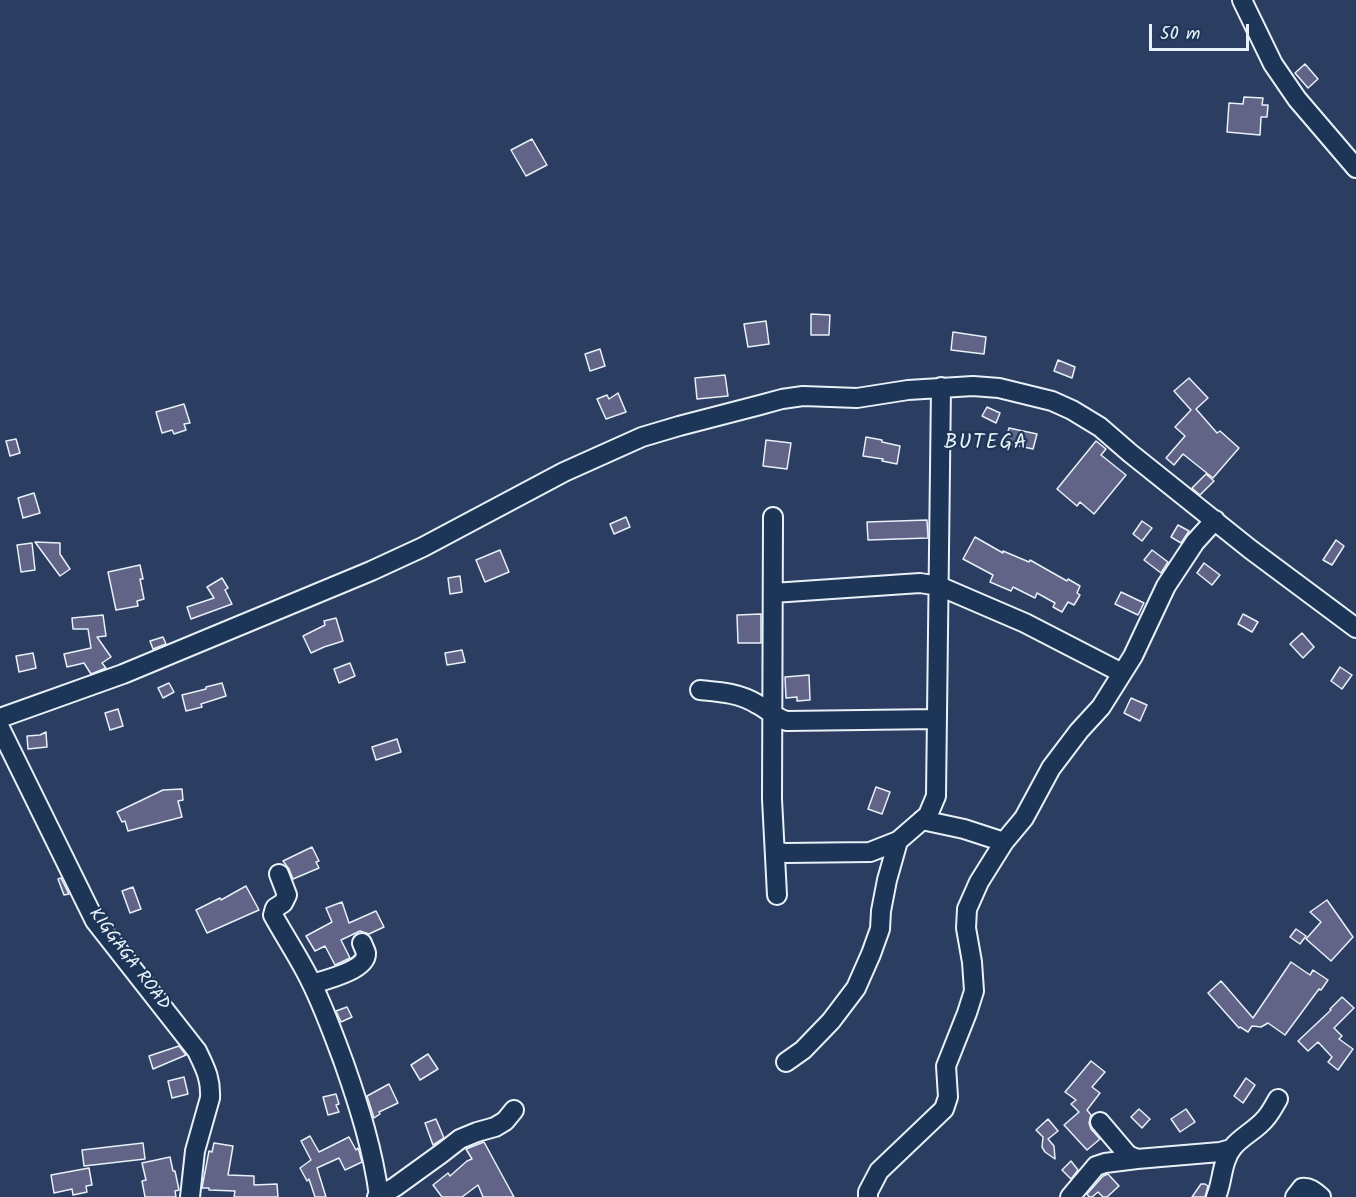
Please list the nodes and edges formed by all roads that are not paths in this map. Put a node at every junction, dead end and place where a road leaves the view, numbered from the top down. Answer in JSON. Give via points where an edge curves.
{"nodes":[{"id":1,"x":1242,"y":0,"type":"edge"},
{"id":2,"x":1356,"y":168,"type":"edge"},
{"id":3,"x":942,"y":387,"type":"junction"},
{"id":4,"x":773,"y":517,"type":"dead end"},
{"id":5,"x":1215,"y":520,"type":"junction"},
{"id":6,"x":939,"y":586,"type":"junction"},
{"id":7,"x":773,"y":593,"type":"junction"},
{"id":8,"x":1356,"y":628,"type":"edge"},
{"id":9,"x":1122,"y":673,"type":"junction"},
{"id":10,"x":700,"y":690,"type":"dead end"},
{"id":11,"x":772,"y":713,"type":"junction"},
{"id":12,"x":0,"y":718,"type":"edge"},
{"id":13,"x":937,"y":718,"type":"junction"},
{"id":14,"x":0,"y":728,"type":"edge"},
{"id":15,"x":922,"y":820,"type":"junction"},
{"id":16,"x":898,"y":841,"type":"junction"},
{"id":17,"x":1004,"y":843,"type":"junction"},
{"id":18,"x":775,"y":851,"type":"junction"},
{"id":19,"x":279,"y":874,"type":"dead end"},
{"id":20,"x":777,"y":895,"type":"dead end"},
{"id":21,"x":362,"y":943,"type":"dead end"},
{"id":22,"x":312,"y":984,"type":"junction"},
{"id":23,"x":786,"y":1062,"type":"dead end"},
{"id":24,"x":1278,"y":1099,"type":"dead end"},
{"id":25,"x":514,"y":1110,"type":"dead end"},
{"id":26,"x":1100,"y":1122,"type":"dead end"},
{"id":27,"x":1231,"y":1149,"type":"junction"},
{"id":28,"x":1137,"y":1159,"type":"junction"},
{"id":29,"x":378,"y":1196,"type":"edge"},
{"id":30,"x":190,"y":1197,"type":"edge"},
{"id":31,"x":868,"y":1197,"type":"edge"},
{"id":32,"x":1070,"y":1197,"type":"edge"},
{"id":33,"x":1216,"y":1197,"type":"edge"},
{"id":34,"x":1295,"y":1197,"type":"edge"},
{"id":35,"x":1322,"y":1197,"type":"edge"}],
"edges":[{"from":1,"to":2,"type":"street","via":[[1273,64],[1297,99]]},
{"from":3,"to":5,"type":"street","via":[[999,388],[1072,410],[1100,427]]},
{"from":3,"to":6,"type":"street"},
{"from":3,"to":12,"type":"street","via":[[856,398],[782,399],[642,437],[350,580],[123,674]]},
{"from":4,"to":7,"type":"street"},
{"from":5,"to":8,"type":"street"},
{"from":5,"to":9,"type":"street","via":[[1166,585]]},
{"from":6,"to":7,"type":"street","via":[[920,583]]},
{"from":6,"to":9,"type":"street","via":[[1025,623]]},
{"from":6,"to":13,"type":"street"},
{"from":7,"to":11,"type":"street"},
{"from":9,"to":17,"type":"street","via":[[1101,707],[1051,768],[1024,818]]},
{"from":10,"to":11,"type":"street","via":[[734,694]]},
{"from":11,"to":13,"type":"street","via":[[787,721]]},
{"from":11,"to":18,"type":"street"},
{"from":13,"to":15,"type":"street","via":[[936,796]]},
{"from":14,"to":30,"type":"street","name":"KIGGAGA ROAD","via":[[95,921],[197,1051],[209,1074],[210,1098],[195,1151]]},
{"from":15,"to":16,"type":"street"},
{"from":15,"to":17,"type":"street"},
{"from":16,"to":18,"type":"street","via":[[870,852]]},
{"from":16,"to":23,"type":"street","via":[[880,929],[856,988],[831,1021]]},
{"from":17,"to":31,"type":"street","via":[[967,909],[974,991],[946,1066],[948,1097],[944,1109],[879,1171]]},
{"from":18,"to":20,"type":"street"},
{"from":19,"to":22,"type":"street","via":[[287,895],[273,915]]},
{"from":21,"to":22,"type":"street","via":[[366,954],[363,962],[351,971]]},
{"from":22,"to":29,"type":"street","via":[[353,1090],[375,1165]]},
{"from":24,"to":27,"type":"street","via":[[1266,1119]]},
{"from":25,"to":29,"type":"street","via":[[505,1121],[460,1139]]},
{"from":26,"to":28,"type":"street","via":[[1128,1155]]},
{"from":27,"to":28,"type":"street"},
{"from":27,"to":33,"type":"street"},
{"from":28,"to":32,"type":"street","via":[[1096,1166]]},
{"from":34,"to":35,"type":"street","via":[[1306,1188]]}]}
